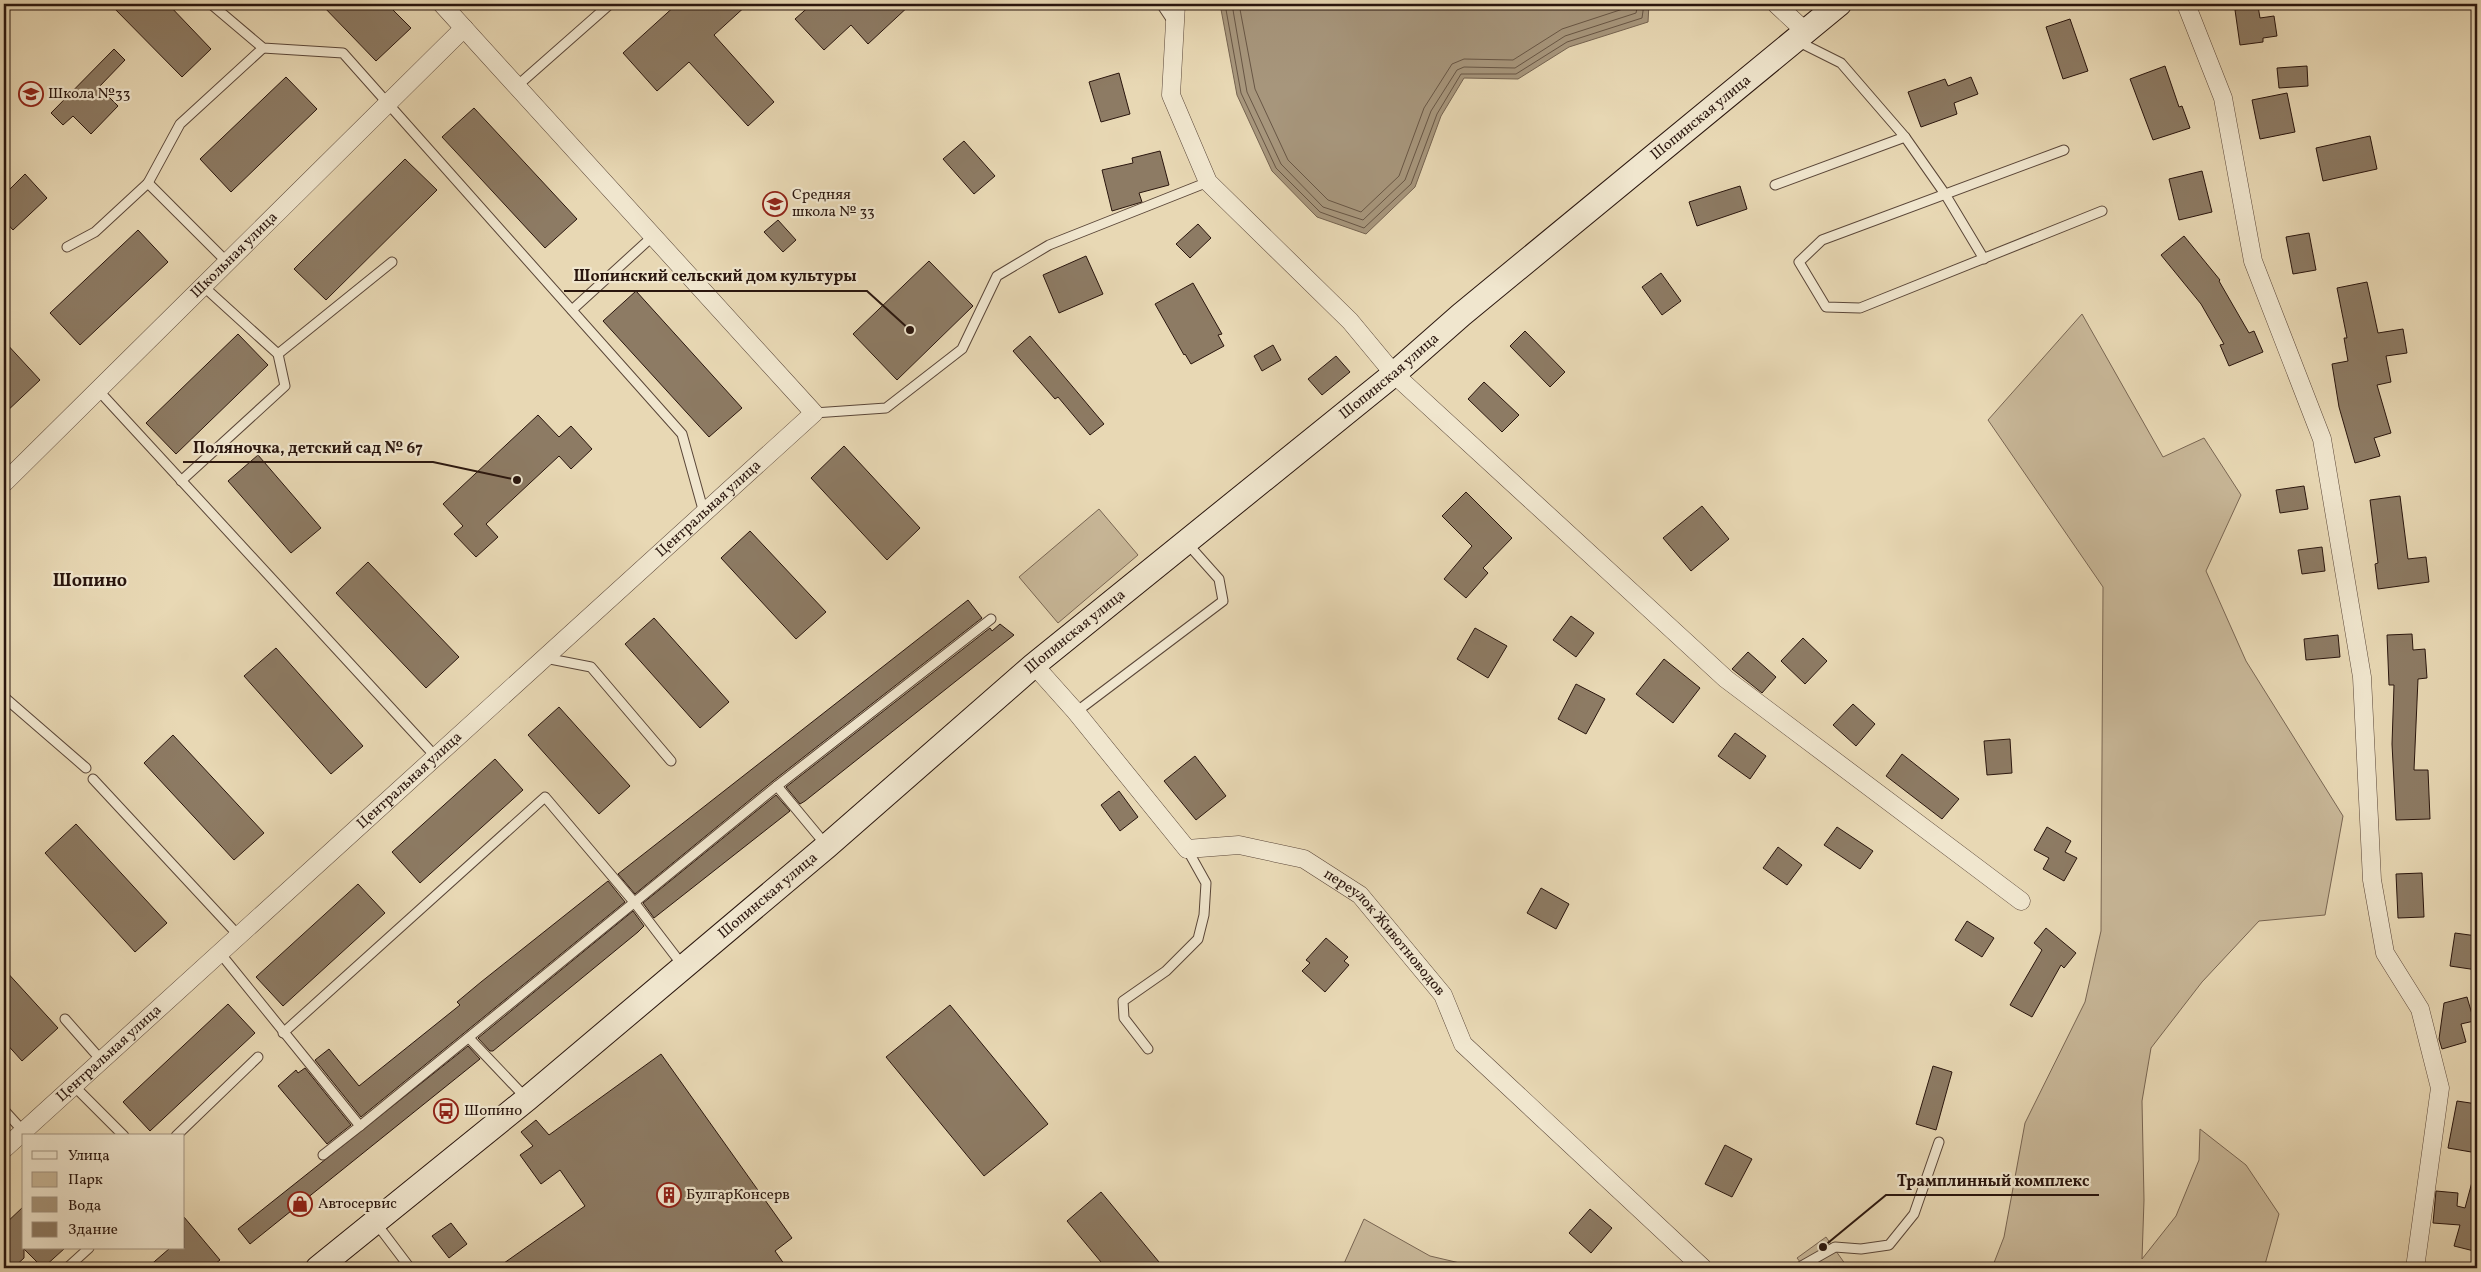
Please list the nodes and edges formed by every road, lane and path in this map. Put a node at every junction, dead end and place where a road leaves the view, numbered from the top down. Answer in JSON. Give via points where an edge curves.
{"nodes":[{"id":1,"x":212,"y":4,"type":"edge"},
{"id":2,"x":442,"y":4,"type":"edge"},
{"id":3,"x":610,"y":4,"type":"edge"},
{"id":4,"x":1161,"y":4,"type":"edge"},
{"id":5,"x":1176,"y":4,"type":"edge"},
{"id":6,"x":1776,"y":4,"type":"edge"},
{"id":7,"x":1839,"y":4,"type":"edge"},
{"id":8,"x":2186,"y":4,"type":"edge"},
{"id":9,"x":1174,"y":24,"type":"junction"},
{"id":10,"x":464,"y":28,"type":"junction"},
{"id":11,"x":1800,"y":36,"type":"junction"},
{"id":12,"x":263,"y":48,"type":"junction"},
{"id":13,"x":517,"y":86,"type":"junction"},
{"id":14,"x":388,"y":102,"type":"junction"},
{"id":15,"x":1905,"y":137,"type":"junction"},
{"id":16,"x":2064,"y":150,"type":"dead end"},
{"id":17,"x":1208,"y":182,"type":"junction"},
{"id":18,"x":148,"y":183,"type":"junction"},
{"id":19,"x":1775,"y":185,"type":"dead end"},
{"id":20,"x":1945,"y":194,"type":"junction"},
{"id":21,"x":2102,"y":211,"type":"dead end"},
{"id":22,"x":653,"y":236,"type":"junction"},
{"id":23,"x":67,"y":247,"type":"dead end"},
{"id":24,"x":1984,"y":259,"type":"junction"},
{"id":25,"x":227,"y":262,"type":"junction"},
{"id":26,"x":392,"y":262,"type":"dead end"},
{"id":27,"x":203,"y":286,"type":"junction"},
{"id":28,"x":572,"y":310,"type":"junction"},
{"id":29,"x":278,"y":354,"type":"junction"},
{"id":30,"x":1394,"y":374,"type":"junction"},
{"id":31,"x":98,"y":390,"type":"junction"},
{"id":32,"x":814,"y":413,"type":"junction"},
{"id":33,"x":181,"y":481,"type":"junction"},
{"id":34,"x":4,"y":483,"type":"edge"},
{"id":35,"x":704,"y":513,"type":"junction"},
{"id":36,"x":1186,"y":542,"type":"junction"},
{"id":37,"x":991,"y":619,"type":"dead end"},
{"id":38,"x":545,"y":658,"type":"junction"},
{"id":39,"x":1034,"y":666,"type":"junction"},
{"id":40,"x":4,"y":697,"type":"edge"},
{"id":41,"x":1076,"y":712,"type":"junction"},
{"id":42,"x":436,"y":757,"type":"junction"},
{"id":43,"x":671,"y":761,"type":"dead end"},
{"id":44,"x":86,"y":768,"type":"dead end"},
{"id":45,"x":93,"y":779,"type":"dead end"},
{"id":46,"x":777,"y":786,"type":"junction"},
{"id":47,"x":827,"y":846,"type":"junction"},
{"id":48,"x":1187,"y":849,"type":"junction"},
{"id":49,"x":2021,"y":901,"type":"dead end"},
{"id":50,"x":634,"y":902,"type":"junction"},
{"id":51,"x":239,"y":936,"type":"junction"},
{"id":52,"x":220,"y":953,"type":"junction"},
{"id":53,"x":683,"y":966,"type":"junction"},
{"id":54,"x":65,"y":1018,"type":"dead end"},
{"id":55,"x":283,"y":1033,"type":"junction"},
{"id":56,"x":469,"y":1038,"type":"junction"},
{"id":57,"x":1148,"y":1049,"type":"dead end"},
{"id":58,"x":258,"y":1057,"type":"dead end"},
{"id":59,"x":102,"y":1061,"type":"junction"},
{"id":60,"x":74,"y":1086,"type":"junction"},
{"id":61,"x":527,"y":1099,"type":"junction"},
{"id":62,"x":4,"y":1110,"type":"edge"},
{"id":63,"x":360,"y":1126,"type":"junction"},
{"id":64,"x":23,"y":1132,"type":"junction"},
{"id":65,"x":122,"y":1134,"type":"edge"},
{"id":66,"x":178,"y":1134,"type":"edge"},
{"id":67,"x":1939,"y":1142,"type":"dead end"},
{"id":68,"x":4,"y":1149,"type":"edge"},
{"id":69,"x":323,"y":1155,"type":"dead end"},
{"id":70,"x":376,"y":1223,"type":"junction"},
{"id":71,"x":88,"y":1250,"type":"edge"},
{"id":72,"x":67,"y":1268,"type":"edge"},
{"id":73,"x":318,"y":1268,"type":"edge"},
{"id":74,"x":410,"y":1268,"type":"edge"},
{"id":75,"x":1703,"y":1268,"type":"edge"},
{"id":76,"x":1798,"y":1268,"type":"edge"},
{"id":77,"x":2415,"y":1268,"type":"edge"}],
"edges":[{"from":1,"to":12,"type":"lane"},
{"from":2,"to":10,"type":"street"},
{"from":3,"to":13,"type":"lane"},
{"from":4,"to":9,"type":"lane"},
{"from":5,"to":9,"type":"street"},
{"from":6,"to":11,"type":"street"},
{"from":7,"to":11,"type":"street","name":"Шопинская улица"},
{"from":8,"to":77,"type":"street","via":[[2223,98],[2253,261],[2322,439],[2362,677],[2372,880],[2385,953],[2420,1009],[2440,1088]]},
{"from":9,"to":17,"type":"street","via":[[1171,95]]},
{"from":10,"to":13,"type":"street"},
{"from":10,"to":14,"type":"street","name":"Школьная улица"},
{"from":11,"to":15,"type":"lane","via":[[1841,63]]},
{"from":11,"to":30,"type":"street","name":"Шопинская улица"},
{"from":12,"to":14,"type":"lane","via":[[343,53]]},
{"from":12,"to":18,"type":"lane","via":[[180,124]]},
{"from":13,"to":22,"type":"street"},
{"from":14,"to":25,"type":"street","name":"Школьная улица"},
{"from":14,"to":28,"type":"lane"},
{"from":15,"to":19,"type":"lane"},
{"from":15,"to":20,"type":"lane"},
{"from":16,"to":20,"type":"lane"},
{"from":17,"to":30,"type":"street","via":[[1350,322]]},
{"from":17,"to":32,"type":"lane","via":[[1049,245],[998,276],[962,348],[886,408]]},
{"from":18,"to":23,"type":"lane","via":[[95,232]]},
{"from":18,"to":25,"type":"lane"},
{"from":20,"to":24,"type":"lane"},
{"from":20,"to":24,"type":"lane","via":[[1822,240],[1799,262],[1826,307],[1860,308]]},
{"from":21,"to":24,"type":"lane"},
{"from":22,"to":28,"type":"lane"},
{"from":22,"to":32,"type":"street"},
{"from":25,"to":27,"type":"street","name":"Школьная улица"},
{"from":26,"to":29,"type":"lane"},
{"from":27,"to":29,"type":"lane"},
{"from":27,"to":31,"type":"street","name":"Школьная улица"},
{"from":28,"to":35,"type":"lane","via":[[682,434]]},
{"from":29,"to":33,"type":"lane","via":[[285,386]]},
{"from":30,"to":36,"type":"street","name":"Шопинская улица"},
{"from":30,"to":49,"type":"street","via":[[1726,679]]},
{"from":31,"to":33,"type":"lane"},
{"from":31,"to":34,"type":"street","name":"Школьная улица"},
{"from":32,"to":35,"type":"street","name":"Центральная улица"},
{"from":33,"to":42,"type":"lane"},
{"from":35,"to":38,"type":"street","name":"Центральная улица"},
{"from":36,"to":39,"type":"street","name":"Шопинская улица"},
{"from":36,"to":41,"type":"lane","via":[[1218,579],[1223,601]]},
{"from":37,"to":46,"type":"lane"},
{"from":38,"to":42,"type":"street","name":"Центральная улица"},
{"from":38,"to":43,"type":"lane","via":[[591,667]]},
{"from":39,"to":41,"type":"street"},
{"from":39,"to":47,"type":"street","name":"Шопинская улица"},
{"from":40,"to":44,"type":"lane"},
{"from":41,"to":48,"type":"street"},
{"from":42,"to":51,"type":"street","name":"Центральная улица"},
{"from":45,"to":51,"type":"lane"},
{"from":46,"to":47,"type":"lane"},
{"from":46,"to":50,"type":"lane"},
{"from":47,"to":53,"type":"street","name":"Шопинская улица"},
{"from":48,"to":57,"type":"lane","via":[[1206,883],[1204,915],[1198,939],[1166,971],[1123,1001],[1124,1018]]},
{"from":48,"to":75,"type":"street","name":"переулок Животноводов","via":[[1239,844],[1304,859],[1360,896],[1443,995],[1463,1044]]},
{"from":50,"to":53,"type":"lane"},
{"from":50,"to":55,"type":"lane","via":[[545,797]]},
{"from":50,"to":56,"type":"lane"},
{"from":51,"to":52,"type":"street","name":"Центральная улица"},
{"from":52,"to":55,"type":"lane"},
{"from":52,"to":59,"type":"street","name":"Центральная улица"},
{"from":53,"to":61,"type":"street","name":"Шопинская улица"},
{"from":54,"to":59,"type":"lane"},
{"from":55,"to":63,"type":"lane"},
{"from":56,"to":61,"type":"lane"},
{"from":56,"to":63,"type":"lane"},
{"from":58,"to":66,"type":"lane"},
{"from":59,"to":60,"type":"street","name":"Центральная улица"},
{"from":60,"to":64,"type":"street","name":"Центральная улица"},
{"from":60,"to":65,"type":"lane"},
{"from":61,"to":70,"type":"street","name":"Шопинская улица"},
{"from":62,"to":64,"type":"lane"},
{"from":63,"to":69,"type":"lane"},
{"from":64,"to":68,"type":"street","name":"Центральная улица"},
{"from":67,"to":76,"type":"lane","via":[[1914,1214],[1889,1245],[1861,1249],[1835,1247]]},
{"from":70,"to":73,"type":"street","name":"Шопинская улица"},
{"from":70,"to":74,"type":"lane"},
{"from":71,"to":72,"type":"lane"}]}
